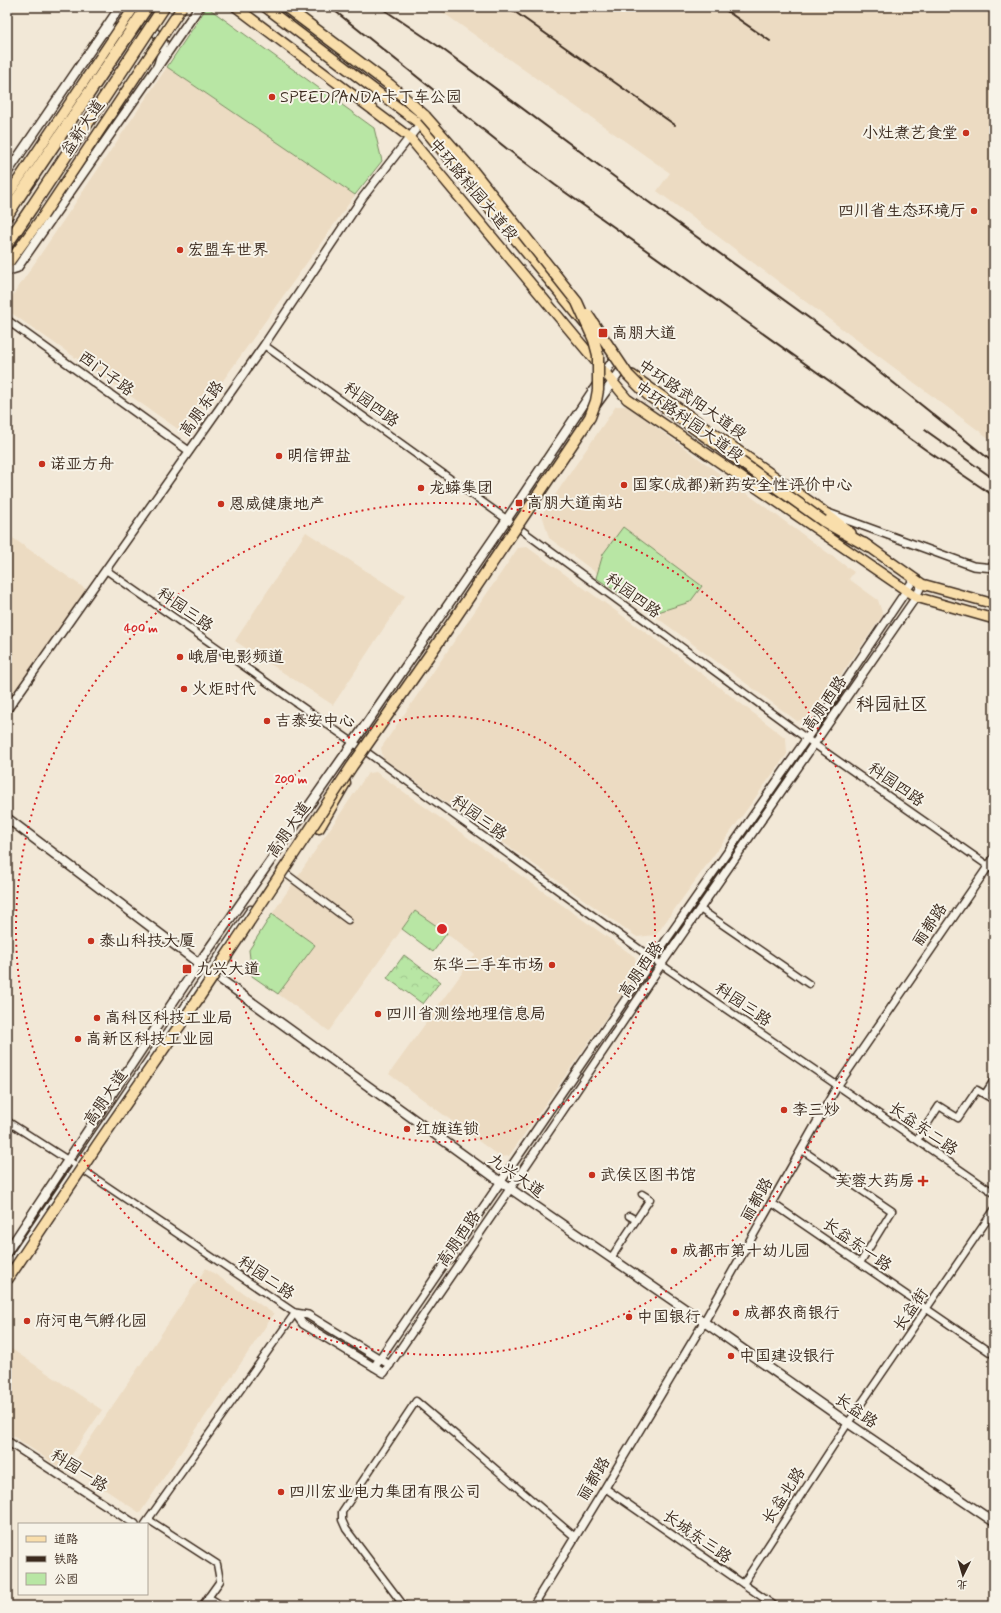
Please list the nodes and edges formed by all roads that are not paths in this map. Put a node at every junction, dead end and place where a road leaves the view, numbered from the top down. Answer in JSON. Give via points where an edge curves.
{"nodes":[{"id":1,"x":120,"y":7,"type":"edge"},
{"id":2,"x":134,"y":7,"type":"edge"},
{"id":3,"x":146,"y":7,"type":"edge"},
{"id":4,"x":164,"y":7,"type":"edge"},
{"id":5,"x":182,"y":7,"type":"edge"},
{"id":6,"x":199,"y":7,"type":"edge"},
{"id":7,"x":236,"y":7,"type":"edge"},
{"id":8,"x":265,"y":7,"type":"edge"},
{"id":9,"x":286,"y":7,"type":"edge"},
{"id":10,"x":101,"y":34,"type":"junction"},
{"id":11,"x":158,"y":64,"type":"junction"},
{"id":12,"x":420,"y":124,"type":"junction"},
{"id":13,"x":409,"y":137,"type":"junction"},
{"id":14,"x":7,"y":173,"type":"edge"},
{"id":15,"x":12,"y":196,"type":"edge"},
{"id":16,"x":7,"y":215,"type":"edge"},
{"id":17,"x":7,"y":244,"type":"edge"},
{"id":18,"x":7,"y":265,"type":"edge"},
{"id":19,"x":7,"y":271,"type":"edge"},
{"id":20,"x":577,"y":302,"type":"junction"},
{"id":21,"x":7,"y":320,"type":"edge"},
{"id":22,"x":264,"y":345,"type":"junction"},
{"id":23,"x":614,"y":359,"type":"junction"},
{"id":24,"x":622,"y":369,"type":"junction"},
{"id":25,"x":605,"y":372,"type":"junction"},
{"id":26,"x":612,"y":381,"type":"junction"},
{"id":27,"x":189,"y":451,"type":"junction"},
{"id":28,"x":823,"y":511,"type":"junction"},
{"id":29,"x":507,"y":519,"type":"junction"},
{"id":30,"x":516,"y":526,"type":"junction"},
{"id":31,"x":869,"y":547,"type":"junction"},
{"id":32,"x":994,"y":568,"type":"edge"},
{"id":33,"x":106,"y":570,"type":"junction"},
{"id":34,"x":914,"y":579,"type":"junction"},
{"id":35,"x":922,"y":584,"type":"junction"},
{"id":36,"x":907,"y":591,"type":"junction"},
{"id":37,"x":916,"y":597,"type":"junction"},
{"id":38,"x":994,"y":604,"type":"edge"},
{"id":39,"x":994,"y":619,"type":"edge"},
{"id":40,"x":7,"y":710,"type":"edge"},
{"id":41,"x":807,"y":738,"type":"junction"},
{"id":42,"x":814,"y":744,"type":"junction"},
{"id":43,"x":357,"y":746,"type":"junction"},
{"id":44,"x":7,"y":818,"type":"edge"},
{"id":45,"x":994,"y":858,"type":"edge"},
{"id":46,"x":991,"y":868,"type":"edge"},
{"id":47,"x":279,"y":869,"type":"junction"},
{"id":48,"x":700,"y":909,"type":"junction"},
{"id":49,"x":348,"y":920,"type":"dead end"},
{"id":50,"x":653,"y":959,"type":"junction"},
{"id":51,"x":199,"y":963,"type":"junction"},
{"id":52,"x":661,"y":965,"type":"junction"},
{"id":53,"x":209,"y":971,"type":"junction"},
{"id":54,"x":809,"y":984,"type":"dead end"},
{"id":55,"x":198,"y":999,"type":"junction"},
{"id":56,"x":994,"y":1080,"type":"edge"},
{"id":57,"x":838,"y":1085,"type":"junction"},
{"id":58,"x":985,"y":1094,"type":"junction"},
{"id":59,"x":994,"y":1100,"type":"edge"},
{"id":60,"x":7,"y":1121,"type":"edge"},
{"id":61,"x":917,"y":1140,"type":"junction"},
{"id":62,"x":802,"y":1150,"type":"junction"},
{"id":63,"x":68,"y":1160,"type":"junction"},
{"id":64,"x":77,"y":1166,"type":"junction"},
{"id":65,"x":500,"y":1182,"type":"junction"},
{"id":66,"x":510,"y":1189,"type":"junction"},
{"id":67,"x":642,"y":1194,"type":"dead end"},
{"id":68,"x":994,"y":1194,"type":"edge"},
{"id":69,"x":772,"y":1203,"type":"junction"},
{"id":70,"x":994,"y":1210,"type":"edge"},
{"id":71,"x":629,"y":1216,"type":"dead end"},
{"id":72,"x":636,"y":1220,"type":"junction"},
{"id":73,"x":7,"y":1252,"type":"edge"},
{"id":74,"x":611,"y":1258,"type":"junction"},
{"id":75,"x":860,"y":1263,"type":"junction"},
{"id":76,"x":7,"y":1270,"type":"edge"},
{"id":77,"x":7,"y":1280,"type":"edge"},
{"id":78,"x":927,"y":1310,"type":"junction"},
{"id":79,"x":295,"y":1313,"type":"junction"},
{"id":80,"x":704,"y":1322,"type":"junction"},
{"id":81,"x":994,"y":1355,"type":"edge"},
{"id":82,"x":380,"y":1359,"type":"junction"},
{"id":83,"x":390,"y":1365,"type":"junction"},
{"id":84,"x":374,"y":1367,"type":"junction"},
{"id":85,"x":848,"y":1423,"type":"junction"},
{"id":86,"x":7,"y":1441,"type":"edge"},
{"id":87,"x":605,"y":1488,"type":"junction"},
{"id":88,"x":147,"y":1522,"type":"edge"},
{"id":89,"x":994,"y":1522,"type":"edge"},
{"id":90,"x":133,"y":1523,"type":"edge"},
{"id":91,"x":575,"y":1537,"type":"junction"},
{"id":92,"x":743,"y":1584,"type":"junction"},
{"id":93,"x":208,"y":1597,"type":"junction"},
{"id":94,"x":202,"y":1606,"type":"edge"},
{"id":95,"x":223,"y":1606,"type":"edge"},
{"id":96,"x":404,"y":1606,"type":"edge"},
{"id":97,"x":533,"y":1606,"type":"edge"},
{"id":98,"x":775,"y":1606,"type":"edge"}],
"edges":[{"from":1,"to":10,"type":"main road"},
{"from":2,"to":15,"type":"main road","name":"益新大道","bridge":true},
{"from":3,"to":15,"type":"highway","bridge":true},
{"from":4,"to":17,"type":"highway","bridge":true},
{"from":5,"to":18,"type":"main road","name":"益新大道","bridge":true,"via":[[43,216]]},
{"from":6,"to":11,"type":"main road"},
{"from":7,"to":13,"type":"main road","name":"中环路科园大道段"},
{"from":8,"to":12,"type":"main road","name":"中环路武阳大道段"},
{"from":9,"to":20,"type":"highway","bridge":true,"via":[[390,85],[425,116],[469,166]]},
{"from":10,"to":11,"type":"street","via":[[130,23],[145,25],[156,31],[164,43]]},
{"from":10,"to":14,"type":"main road"},
{"from":11,"to":19,"type":"main road","via":[[17,268]]},
{"from":12,"to":13,"type":"street","name":"高朋东路"},
{"from":12,"to":23,"type":"main road","name":"中环路武阳大道段"},
{"from":13,"to":22,"type":"street","name":"高朋东路","via":[[363,197]]},
{"from":13,"to":25,"type":"main road","name":"中环路科园大道段"},
{"from":15,"to":16,"type":"highway"},
{"from":20,"to":31,"type":"highway","bridge":true,"via":[[628,375],[648,395],[823,521]]},
{"from":20,"to":55,"type":"highway","bridge":true,"via":[[598,355],[598,390],[590,417],[295,851]]},
{"from":21,"to":27,"type":"street","name":"西门子路"},
{"from":22,"to":27,"type":"street","name":"高朋东路"},
{"from":22,"to":29,"type":"street","name":"科园四路"},
{"from":23,"to":24,"type":"main road","name":"中环路武阳大道段"},
{"from":23,"to":25,"type":"main road","name":"高朋大道"},
{"from":24,"to":26,"type":"main road","name":"高朋大道"},
{"from":24,"to":28,"type":"main road","name":"中环路武阳大道段"},
{"from":25,"to":26,"type":"main road","name":"中环路科园大道段"},
{"from":25,"to":29,"type":"main road","name":"高朋大道"},
{"from":26,"to":30,"type":"main road","name":"高朋大道"},
{"from":26,"to":36,"type":"main road","name":"中环路科园大道段","via":[[627,399]]},
{"from":27,"to":33,"type":"street","name":"高朋东路"},
{"from":28,"to":31,"type":"main road","name":"中环路武阳大道段"},
{"from":28,"to":32,"type":"street","via":[[973,566]]},
{"from":29,"to":30,"type":"street","name":"科园四路"},
{"from":29,"to":43,"type":"main road","name":"高朋大道"},
{"from":30,"to":41,"type":"street","name":"科园四路"},
{"from":30,"to":43,"type":"main road","name":"高朋大道"},
{"from":31,"to":34,"type":"main road","name":"中环路武阳大道段"},
{"from":33,"to":40,"type":"street","name":"高朋东路"},
{"from":33,"to":43,"type":"street","name":"科园三路"},
{"from":34,"to":35,"type":"main road","name":"中环路武阳大道段"},
{"from":34,"to":36,"type":"street","name":"高朋西路"},
{"from":35,"to":37,"type":"street","name":"高朋西路"},
{"from":35,"to":38,"type":"main road","name":"中环路武阳大道段"},
{"from":36,"to":37,"type":"main road","name":"中环路科园大道段"},
{"from":36,"to":41,"type":"street","name":"高朋西路"},
{"from":37,"to":39,"type":"main road"},
{"from":37,"to":42,"type":"street","name":"高朋西路"},
{"from":41,"to":42,"type":"street","name":"科园四路"},
{"from":41,"to":50,"type":"street","name":"高朋西路"},
{"from":42,"to":46,"type":"street","name":"科园四路"},
{"from":42,"to":48,"type":"street","name":"高朋西路"},
{"from":43,"to":47,"type":"main road","name":"高朋大道"},
{"from":43,"to":50,"type":"street","name":"科园三路"},
{"from":43,"to":51,"type":"main road","name":"高朋大道"},
{"from":43,"to":55,"type":"highway","bridge":true,"via":[[339,794],[319,828],[224,969]]},
{"from":44,"to":51,"type":"main road","name":"九兴大道"},
{"from":45,"to":46,"type":"street","name":"丽都路"},
{"from":46,"to":57,"type":"street","name":"丽都路"},
{"from":47,"to":49,"type":"street"},
{"from":47,"to":53,"type":"main road","name":"高朋大道"},
{"from":48,"to":52,"type":"street","name":"高朋西路"},
{"from":48,"to":54,"type":"street"},
{"from":50,"to":52,"type":"street","name":"科园三路"},
{"from":50,"to":65,"type":"street","name":"高朋西路"},
{"from":51,"to":53,"type":"main road","name":"九兴大道"},
{"from":51,"to":63,"type":"main road","name":"高朋大道"},
{"from":52,"to":57,"type":"street","name":"科园三路"},
{"from":52,"to":66,"type":"street","name":"高朋西路"},
{"from":53,"to":64,"type":"main road","name":"高朋大道"},
{"from":53,"to":65,"type":"main road","name":"九兴大道"},
{"from":55,"to":77,"type":"highway","bridge":true},
{"from":56,"to":58,"type":"street"},
{"from":57,"to":61,"type":"street","name":"长益东二路"},
{"from":57,"to":62,"type":"street","name":"丽都路"},
{"from":58,"to":59,"type":"street"},
{"from":58,"to":61,"type":"street","via":[[977,1090],[958,1118],[939,1106]]},
{"from":60,"to":63,"type":"street","name":"科园二路"},
{"from":61,"to":68,"type":"street","name":"长益东二路"},
{"from":62,"to":69,"type":"street","name":"丽都路"},
{"from":62,"to":75,"type":"street","via":[[892,1211]]},
{"from":63,"to":64,"type":"street","name":"科园二路"},
{"from":63,"to":73,"type":"main road","name":"高朋大道"},
{"from":64,"to":76,"type":"main road","name":"高朋大道"},
{"from":64,"to":79,"type":"street","name":"科园二路"},
{"from":65,"to":66,"type":"main road","name":"九兴大道"},
{"from":65,"to":82,"type":"street","name":"高朋西路"},
{"from":66,"to":74,"type":"main road","name":"九兴大道"},
{"from":66,"to":83,"type":"street","name":"高朋西路"},
{"from":67,"to":72,"type":"street","via":[[650,1199]]},
{"from":69,"to":75,"type":"street","name":"长益东一路"},
{"from":69,"to":80,"type":"street","name":"丽都路"},
{"from":70,"to":78,"type":"street","name":"长益街"},
{"from":71,"to":72,"type":"street"},
{"from":72,"to":74,"type":"street"},
{"from":74,"to":80,"type":"main road","name":"九兴大道"},
{"from":75,"to":78,"type":"street","name":"长益东一路"},
{"from":78,"to":81,"type":"street","name":"长益东一路"},
{"from":78,"to":85,"type":"street","name":"长益街"},
{"from":79,"to":82,"type":"street","via":[[308,1315]]},
{"from":79,"to":84,"type":"street","via":[[303,1324]]},
{"from":79,"to":88,"type":"street","name":"科园二路"},
{"from":80,"to":85,"type":"main road","name":"长益路"},
{"from":80,"to":87,"type":"street","name":"丽都路"},
{"from":82,"to":83,"type":"street"},
{"from":82,"to":84,"type":"street","name":"高朋西路"},
{"from":83,"to":84,"type":"street","name":"高朋西路","via":[[384,1373]]},
{"from":85,"to":89,"type":"main road","name":"长益路"},
{"from":85,"to":92,"type":"street","name":"长益北路"},
{"from":86,"to":90,"type":"street","name":"科园一路"},
{"from":87,"to":91,"type":"street","name":"丽都路"},
{"from":87,"to":92,"type":"street","name":"长城东三路"},
{"from":88,"to":93,"type":"street","via":[[217,1564],[220,1581]]},
{"from":91,"to":96,"type":"street","via":[[416,1401],[342,1512],[346,1529]]},
{"from":91,"to":97,"type":"street","name":"丽都路"},
{"from":92,"to":98,"type":"street","name":"长城东三路"},
{"from":93,"to":94,"type":"street"},
{"from":93,"to":95,"type":"street"}]}
